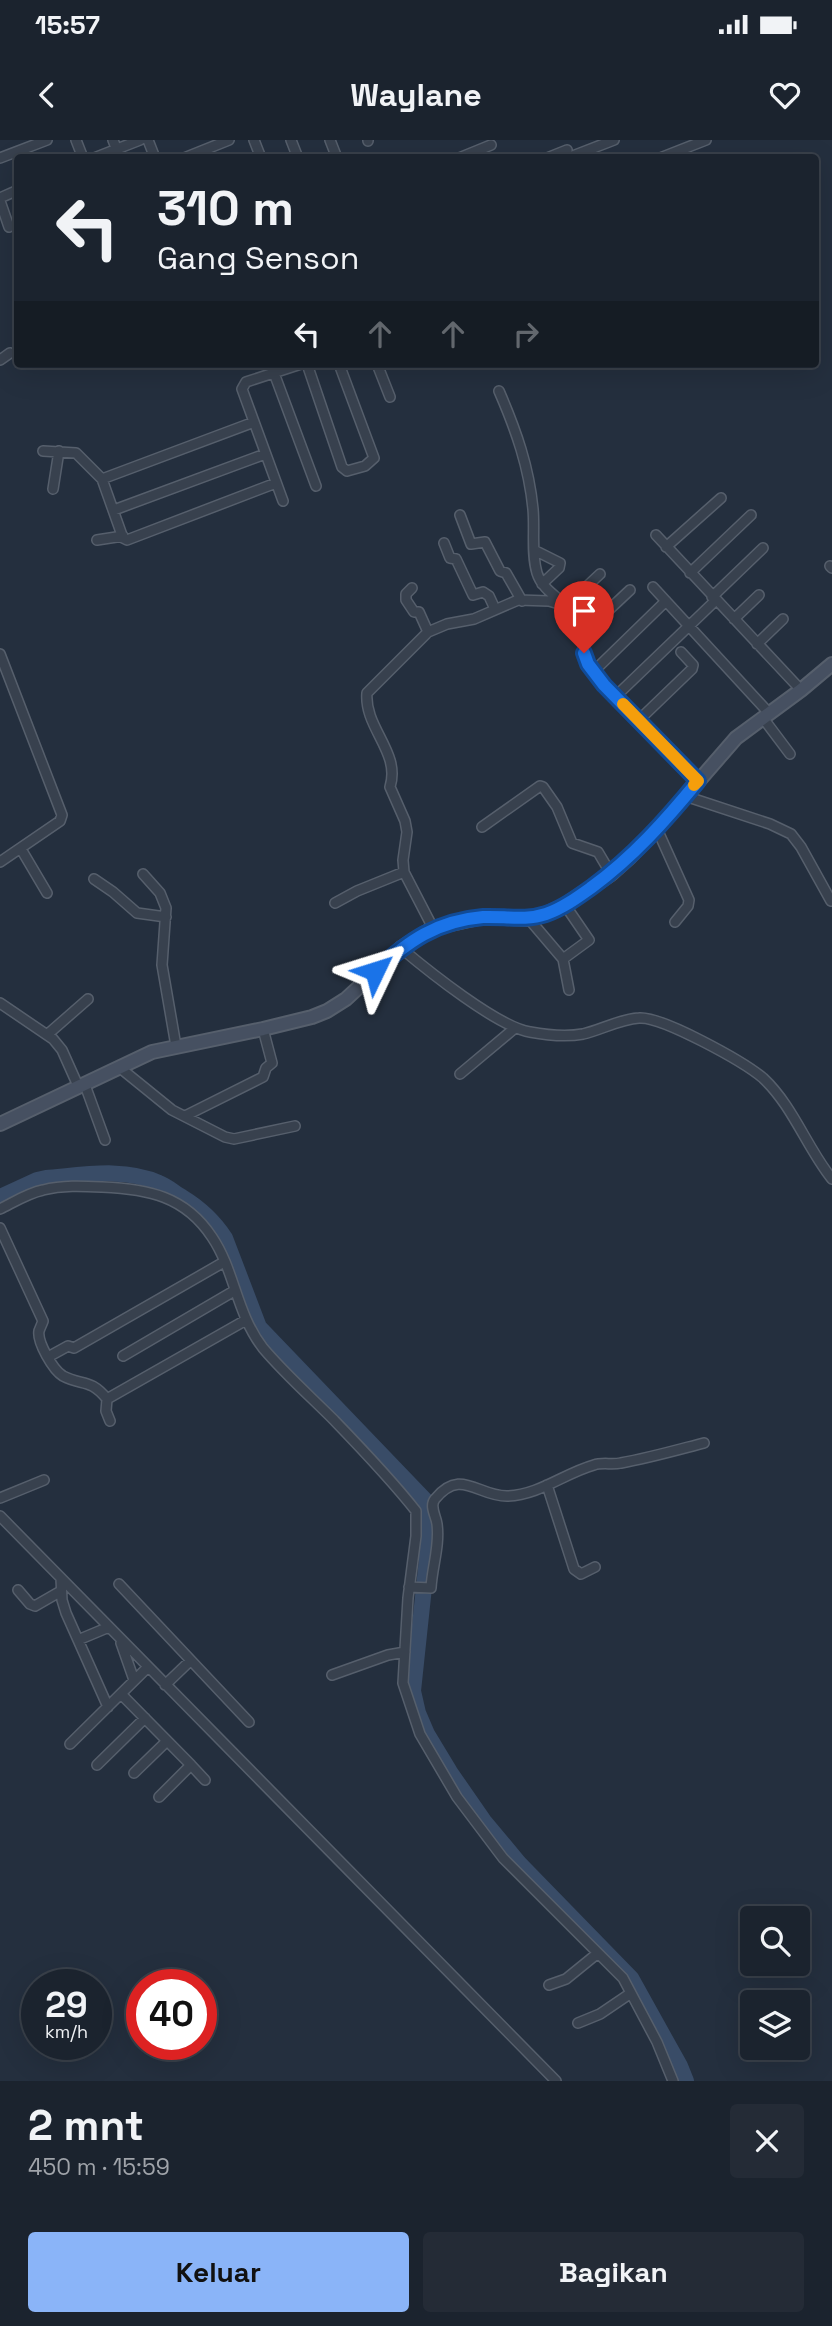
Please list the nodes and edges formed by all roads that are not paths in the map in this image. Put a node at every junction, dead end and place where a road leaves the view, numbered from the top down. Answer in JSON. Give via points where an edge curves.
{"nodes":[{"id":1,"x":47,"y":140,"type":"edge"},
{"id":2,"x":140,"y":140,"type":"edge"},
{"id":3,"x":229,"y":140,"type":"edge"},
{"id":4,"x":614,"y":140,"type":"edge"},
{"id":5,"x":706,"y":140,"type":"edge"},
{"id":6,"x":493,"y":142,"type":"edge"},
{"id":7,"x":692,"y":142,"type":"edge"},
{"id":8,"x":116,"y":149,"type":"edge"},
{"id":9,"x":199,"y":154,"type":"edge"},
{"id":10,"x":468,"y":154,"type":"edge"},
{"id":11,"x":572,"y":154,"type":"edge"},
{"id":12,"x":668,"y":154,"type":"edge"},
{"id":13,"x":0,"y":158,"type":"edge"},
{"id":14,"x":0,"y":200,"type":"edge"},
{"id":15,"x":9,"y":227,"type":"dead end"},
{"id":16,"x":10,"y":353,"type":"dead end"},
{"id":17,"x":0,"y":360,"type":"edge"},
{"id":18,"x":289,"y":368,"type":"edge"},
{"id":19,"x":308,"y":368,"type":"edge"},
{"id":20,"x":340,"y":368,"type":"edge"},
{"id":21,"x":379,"y":368,"type":"edge"},
{"id":22,"x":274,"y":373,"type":"junction"},
{"id":23,"x":499,"y":391,"type":"dead end"},
{"id":24,"x":390,"y":397,"type":"dead end"},
{"id":25,"x":254,"y":422,"type":"junction"},
{"id":26,"x":43,"y":451,"type":"dead end"},
{"id":27,"x":59,"y":451,"type":"junction"},
{"id":28,"x":265,"y":454,"type":"junction"},
{"id":29,"x":102,"y":479,"type":"junction"},
{"id":30,"x":276,"y":483,"type":"junction"},
{"id":31,"x":316,"y":486,"type":"dead end"},
{"id":32,"x":52,"y":489,"type":"dead end"},
{"id":33,"x":721,"y":498,"type":"dead end"},
{"id":34,"x":283,"y":501,"type":"dead end"},
{"id":35,"x":114,"y":510,"type":"junction"},
{"id":36,"x":460,"y":515,"type":"dead end"},
{"id":37,"x":751,"y":515,"type":"dead end"},
{"id":38,"x":656,"y":535,"type":"dead end"},
{"id":39,"x":122,"y":536,"type":"junction"},
{"id":40,"x":97,"y":540,"type":"dead end"},
{"id":41,"x":443,"y":543,"type":"dead end"},
{"id":42,"x":666,"y":547,"type":"junction"},
{"id":43,"x":762,"y":548,"type":"dead end"},
{"id":44,"x":534,"y":550,"type":"junction"},
{"id":45,"x":690,"y":573,"type":"junction"},
{"id":46,"x":600,"y":574,"type":"dead end"},
{"id":47,"x":542,"y":584,"type":"junction"},
{"id":48,"x":653,"y":587,"type":"dead end"},
{"id":49,"x":412,"y":588,"type":"dead end"},
{"id":50,"x":630,"y":590,"type":"dead end"},
{"id":51,"x":759,"y":595,"type":"dead end"},
{"id":52,"x":713,"y":599,"type":"junction"},
{"id":53,"x":522,"y":601,"type":"junction"},
{"id":54,"x":666,"y":601,"type":"junction"},
{"id":55,"x":566,"y":606,"type":"junction"},
{"id":56,"x":495,"y":609,"type":"junction"},
{"id":57,"x":734,"y":619,"type":"junction"},
{"id":58,"x":783,"y":619,"type":"dead end"},
{"id":59,"x":689,"y":626,"type":"junction"},
{"id":60,"x":428,"y":632,"type":"junction"},
{"id":61,"x":582,"y":635,"type":"junction"},
{"id":62,"x":757,"y":644,"type":"junction"},
{"id":63,"x":681,"y":652,"type":"dead end"},
{"id":64,"x":0,"y":654,"type":"edge"},
{"id":65,"x":832,"y":664,"type":"edge"},
{"id":66,"x":593,"y":672,"type":"junction"},
{"id":67,"x":801,"y":690,"type":"junction"},
{"id":68,"x":616,"y":696,"type":"junction"},
{"id":69,"x":766,"y":715,"type":"junction"},
{"id":70,"x":639,"y":720,"type":"junction"},
{"id":71,"x":790,"y":754,"type":"dead end"},
{"id":72,"x":698,"y":781,"type":"junction"},
{"id":73,"x":685,"y":796,"type":"junction"},
{"id":74,"x":482,"y":827,"type":"dead end"},
{"id":75,"x":657,"y":829,"type":"junction"},
{"id":76,"x":21,"y":849,"type":"junction"},
{"id":77,"x":0,"y":862,"type":"edge"},
{"id":78,"x":404,"y":872,"type":"junction"},
{"id":79,"x":143,"y":874,"type":"dead end"},
{"id":80,"x":611,"y":874,"type":"junction"},
{"id":81,"x":94,"y":879,"type":"dead end"},
{"id":82,"x":47,"y":893,"type":"dead end"},
{"id":83,"x":831,"y":901,"type":"edge"},
{"id":84,"x":335,"y":903,"type":"dead end"},
{"id":85,"x":565,"y":905,"type":"junction"},
{"id":86,"x":166,"y":917,"type":"junction"},
{"id":87,"x":529,"y":919,"type":"junction"},
{"id":88,"x":675,"y":922,"type":"dead end"},
{"id":89,"x":433,"y":928,"type":"junction"},
{"id":90,"x":401,"y":948,"type":"junction"},
{"id":91,"x":563,"y":960,"type":"junction"},
{"id":92,"x":569,"y":990,"type":"dead end"},
{"id":93,"x":88,"y":999,"type":"dead end"},
{"id":94,"x":0,"y":1003,"type":"edge"},
{"id":95,"x":515,"y":1028,"type":"junction"},
{"id":96,"x":263,"y":1029,"type":"junction"},
{"id":97,"x":48,"y":1034,"type":"junction"},
{"id":98,"x":176,"y":1046,"type":"junction"},
{"id":99,"x":119,"y":1067,"type":"junction"},
{"id":100,"x":460,"y":1074,"type":"dead end"},
{"id":101,"x":82,"y":1087,"type":"junction"},
{"id":102,"x":185,"y":1116,"type":"junction"},
{"id":103,"x":0,"y":1124,"type":"edge"},
{"id":104,"x":295,"y":1126,"type":"dead end"},
{"id":105,"x":105,"y":1140,"type":"dead end"},
{"id":106,"x":832,"y":1179,"type":"edge"},
{"id":107,"x":0,"y":1209,"type":"edge"},
{"id":108,"x":0,"y":1228,"type":"edge"},
{"id":109,"x":224,"y":1262,"type":"junction"},
{"id":110,"x":234,"y":1291,"type":"junction"},
{"id":111,"x":246,"y":1320,"type":"junction"},
{"id":112,"x":123,"y":1356,"type":"dead end"},
{"id":113,"x":48,"y":1357,"type":"junction"},
{"id":114,"x":107,"y":1399,"type":"junction"},
{"id":115,"x":110,"y":1421,"type":"dead end"},
{"id":116,"x":704,"y":1443,"type":"dead end"},
{"id":117,"x":44,"y":1480,"type":"dead end"},
{"id":118,"x":547,"y":1485,"type":"junction"},
{"id":119,"x":0,"y":1498,"type":"edge"},
{"id":120,"x":0,"y":1516,"type":"edge"},
{"id":121,"x":595,"y":1567,"type":"dead end"},
{"id":122,"x":61,"y":1578,"type":"junction"},
{"id":123,"x":120,"y":1584,"type":"dead end"},
{"id":124,"x":413,"y":1587,"type":"junction"},
{"id":125,"x":18,"y":1590,"type":"dead end"},
{"id":126,"x":61,"y":1591,"type":"junction"},
{"id":127,"x":109,"y":1627,"type":"junction"},
{"id":128,"x":119,"y":1638,"type":"junction"},
{"id":129,"x":78,"y":1640,"type":"junction"},
{"id":130,"x":405,"y":1652,"type":"junction"},
{"id":131,"x":190,"y":1661,"type":"junction"},
{"id":132,"x":148,"y":1667,"type":"junction"},
{"id":133,"x":332,"y":1675,"type":"dead end"},
{"id":134,"x":134,"y":1681,"type":"junction"},
{"id":135,"x":165,"y":1685,"type":"junction"},
{"id":136,"x":121,"y":1694,"type":"junction"},
{"id":137,"x":108,"y":1707,"type":"junction"},
{"id":138,"x":145,"y":1718,"type":"junction"},
{"id":139,"x":249,"y":1722,"type":"dead end"},
{"id":140,"x":167,"y":1741,"type":"junction"},
{"id":141,"x":69,"y":1744,"type":"dead end"},
{"id":142,"x":97,"y":1765,"type":"dead end"},
{"id":143,"x":191,"y":1765,"type":"junction"},
{"id":144,"x":134,"y":1773,"type":"dead end"},
{"id":145,"x":205,"y":1780,"type":"dead end"},
{"id":146,"x":159,"y":1797,"type":"dead end"},
{"id":147,"x":598,"y":1953,"type":"junction"},
{"id":148,"x":549,"y":1985,"type":"dead end"},
{"id":149,"x":631,"y":1993,"type":"junction"},
{"id":150,"x":578,"y":2022,"type":"dead end"},
{"id":151,"x":556,"y":2081,"type":"edge"},
{"id":152,"x":673,"y":2081,"type":"edge"}],
"edges":[{"from":1,"to":13,"type":"street"},
{"from":2,"to":8,"type":"street"},
{"from":3,"to":9,"type":"street"},
{"from":4,"to":11,"type":"street"},
{"from":5,"to":7,"type":"street"},
{"from":6,"to":10,"type":"street"},
{"from":7,"to":12,"type":"street"},
{"from":14,"to":15,"type":"street"},
{"from":16,"to":17,"type":"street"},
{"from":18,"to":22,"type":"street"},
{"from":19,"to":20,"type":"street","via":[[347,471],[374,458]]},
{"from":21,"to":24,"type":"street"},
{"from":22,"to":25,"type":"street","via":[[243,387]]},
{"from":22,"to":31,"type":"street"},
{"from":23,"to":44,"type":"street","via":[[526,464]]},
{"from":25,"to":28,"type":"street"},
{"from":25,"to":29,"type":"street"},
{"from":26,"to":27,"type":"street"},
{"from":27,"to":29,"type":"street","via":[[76,453]]},
{"from":27,"to":32,"type":"street"},
{"from":28,"to":30,"type":"street"},
{"from":28,"to":35,"type":"street"},
{"from":29,"to":35,"type":"street"},
{"from":30,"to":34,"type":"street"},
{"from":30,"to":39,"type":"street","via":[[129,540]]},
{"from":33,"to":42,"type":"street"},
{"from":35,"to":39,"type":"street"},
{"from":36,"to":53,"type":"street","via":[[471,544],[485,542]]},
{"from":37,"to":45,"type":"street"},
{"from":38,"to":42,"type":"street"},
{"from":39,"to":40,"type":"street"},
{"from":41,"to":56,"type":"street","via":[[450,558],[460,564],[473,595],[483,592]]},
{"from":42,"to":45,"type":"street"},
{"from":43,"to":52,"type":"street"},
{"from":44,"to":47,"type":"street"},
{"from":44,"to":47,"type":"street","via":[[560,563]]},
{"from":45,"to":52,"type":"street"},
{"from":46,"to":55,"type":"street"},
{"from":47,"to":55,"type":"street"},
{"from":48,"to":54,"type":"street"},
{"from":49,"to":60,"type":"street","via":[[405,600],[419,612]]},
{"from":50,"to":61,"type":"street"},
{"from":51,"to":57,"type":"street"},
{"from":52,"to":57,"type":"street"},
{"from":52,"to":59,"type":"street"},
{"from":53,"to":55,"type":"street"},
{"from":53,"to":56,"type":"street"},
{"from":54,"to":59,"type":"street"},
{"from":54,"to":66,"type":"street"},
{"from":55,"to":61,"type":"street"},
{"from":56,"to":60,"type":"street"},
{"from":57,"to":62,"type":"street"},
{"from":58,"to":62,"type":"street"},
{"from":59,"to":68,"type":"street"},
{"from":59,"to":69,"type":"street"},
{"from":60,"to":78,"type":"street","via":[[368,693],[366,705],[387,752],[394,775],[390,787],[405,821]]},
{"from":61,"to":66,"type":"street"},
{"from":62,"to":67,"type":"street"},
{"from":63,"to":70,"type":"street","via":[[692,669]]},
{"from":64,"to":76,"type":"street","via":[[62,815]]},
{"from":65,"to":67,"type":"street"},
{"from":66,"to":68,"type":"street"},
{"from":67,"to":69,"type":"street"},
{"from":68,"to":70,"type":"street"},
{"from":69,"to":71,"type":"street"},
{"from":69,"to":72,"type":"street","via":[[736,738]]},
{"from":70,"to":72,"type":"street"},
{"from":72,"to":73,"type":"street"},
{"from":73,"to":75,"type":"street"},
{"from":73,"to":83,"type":"street","via":[[791,834]]},
{"from":74,"to":80,"type":"street","via":[[543,787],[572,843],[597,852]]},
{"from":75,"to":80,"type":"street"},
{"from":75,"to":88,"type":"street","via":[[689,900]]},
{"from":76,"to":77,"type":"street"},
{"from":76,"to":82,"type":"street"},
{"from":78,"to":84,"type":"street"},
{"from":78,"to":89,"type":"street"},
{"from":79,"to":86,"type":"street","via":[[164,899]]},
{"from":80,"to":85,"type":"street"},
{"from":81,"to":86,"type":"street","via":[[137,913]]},
{"from":85,"to":87,"type":"street"},
{"from":85,"to":91,"type":"street","via":[[589,940]]},
{"from":86,"to":98,"type":"street","via":[[162,965]]},
{"from":87,"to":89,"type":"street","via":[[483,917]]},
{"from":87,"to":91,"type":"street"},
{"from":89,"to":90,"type":"street"},
{"from":90,"to":95,"type":"street"},
{"from":90,"to":96,"type":"street","via":[[327,1011]]},
{"from":91,"to":92,"type":"street"},
{"from":93,"to":97,"type":"street"},
{"from":94,"to":97,"type":"street"},
{"from":95,"to":100,"type":"street"},
{"from":95,"to":106,"type":"street","via":[[581,1035],[638,1018],[663,1023],[762,1078],[794,1118]]},
{"from":96,"to":98,"type":"street"},
{"from":96,"to":102,"type":"street","via":[[272,1063],[263,1077]]},
{"from":97,"to":101,"type":"street"},
{"from":98,"to":99,"type":"street"},
{"from":99,"to":101,"type":"street"},
{"from":99,"to":102,"type":"street","via":[[156,1099]]},
{"from":101,"to":103,"type":"street"},
{"from":101,"to":105,"type":"street"},
{"from":102,"to":104,"type":"street","via":[[234,1139]]},
{"from":107,"to":109,"type":"street","via":[[60,1187],[144,1190],[193,1214]]},
{"from":108,"to":113,"type":"street","via":[[43,1321],[39,1333]]},
{"from":109,"to":110,"type":"street"},
{"from":109,"to":113,"type":"street","via":[[74,1348],[68,1346]]},
{"from":110,"to":111,"type":"street"},
{"from":110,"to":112,"type":"street"},
{"from":111,"to":114,"type":"street"},
{"from":111,"to":124,"type":"street","via":[[276,1362],[416,1511]]},
{"from":113,"to":114,"type":"street","via":[[59,1373],[98,1387]]},
{"from":114,"to":115,"type":"street"},
{"from":116,"to":118,"type":"street","via":[[618,1464],[596,1464]]},
{"from":117,"to":119,"type":"street"},
{"from":118,"to":121,"type":"street","via":[[574,1569],[582,1574]]},
{"from":118,"to":124,"type":"street","via":[[509,1496],[463,1483],[440,1494],[432,1506],[437,1547],[430,1589]]},
{"from":120,"to":122,"type":"street"},
{"from":122,"to":126,"type":"street"},
{"from":122,"to":127,"type":"street"},
{"from":123,"to":131,"type":"street"},
{"from":124,"to":130,"type":"street"},
{"from":125,"to":126,"type":"street","via":[[35,1606]]},
{"from":126,"to":129,"type":"street"},
{"from":127,"to":128,"type":"street"},
{"from":127,"to":129,"type":"street"},
{"from":128,"to":132,"type":"street"},
{"from":128,"to":134,"type":"street"},
{"from":129,"to":137,"type":"street"},
{"from":130,"to":133,"type":"street"},
{"from":130,"to":147,"type":"street","via":[[407,1698],[440,1773],[503,1858]]},
{"from":131,"to":135,"type":"street"},
{"from":131,"to":139,"type":"street"},
{"from":132,"to":134,"type":"street"},
{"from":132,"to":135,"type":"street"},
{"from":134,"to":136,"type":"street"},
{"from":135,"to":151,"type":"street"},
{"from":136,"to":137,"type":"street"},
{"from":136,"to":138,"type":"street"},
{"from":137,"to":141,"type":"street"},
{"from":138,"to":140,"type":"street"},
{"from":138,"to":142,"type":"street"},
{"from":140,"to":143,"type":"street"},
{"from":140,"to":144,"type":"street"},
{"from":143,"to":145,"type":"street"},
{"from":143,"to":146,"type":"street"},
{"from":147,"to":148,"type":"street","via":[[566,1979]]},
{"from":147,"to":149,"type":"street"},
{"from":149,"to":150,"type":"street","via":[[600,2014]]},
{"from":149,"to":152,"type":"street"}]}
